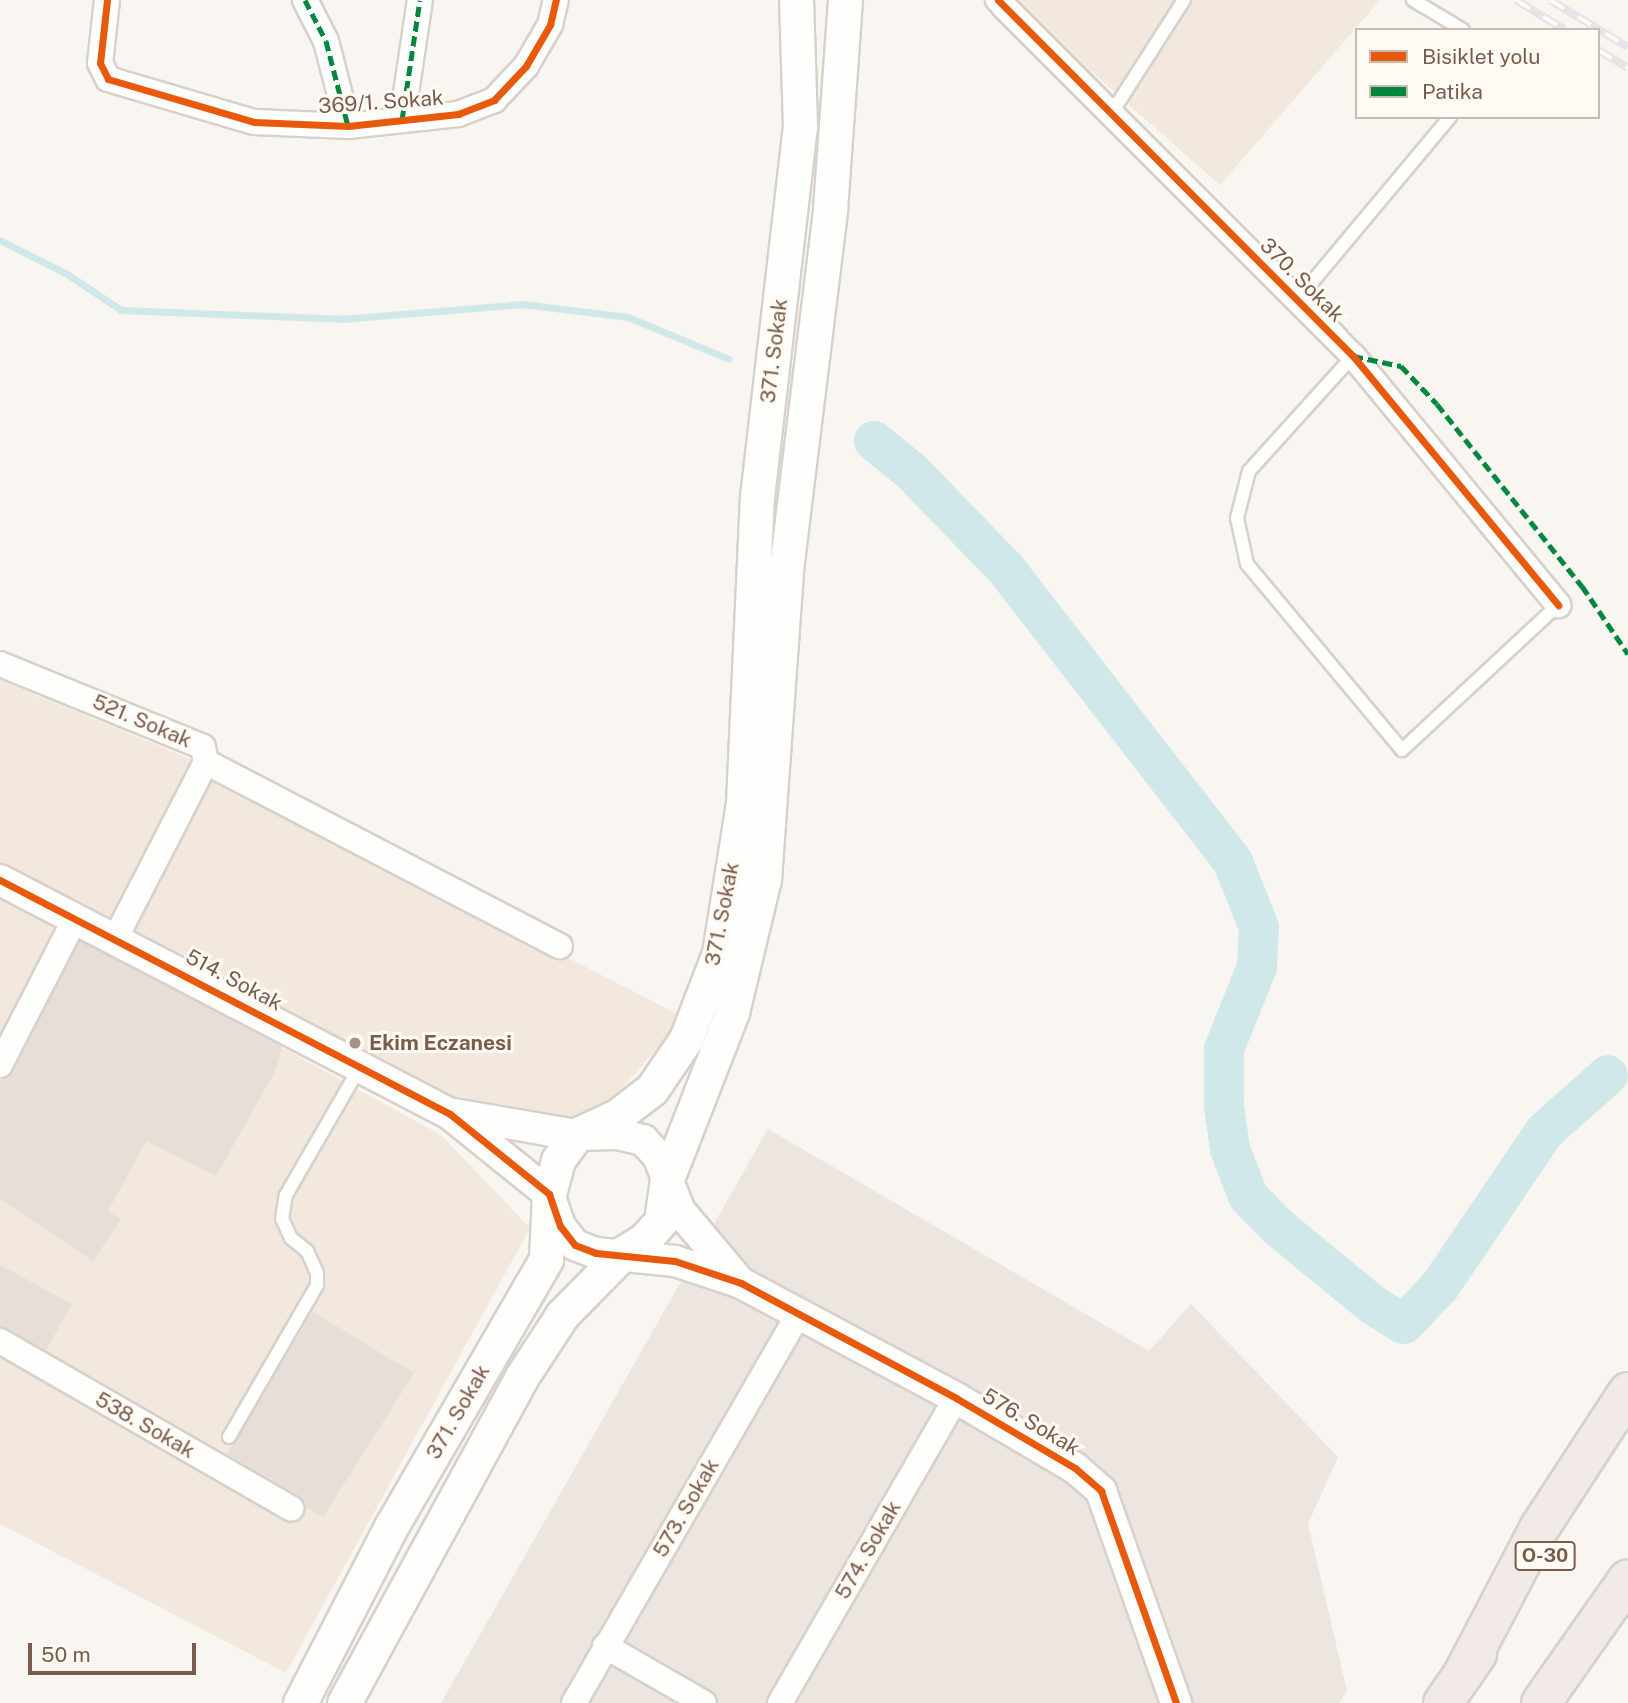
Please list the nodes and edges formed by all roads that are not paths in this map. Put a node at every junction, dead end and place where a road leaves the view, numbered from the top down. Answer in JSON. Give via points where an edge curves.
{"nodes":[{"id":1,"x":107,"y":0,"type":"edge"},
{"id":2,"x":305,"y":0,"type":"edge"},
{"id":3,"x":420,"y":0,"type":"edge"},
{"id":4,"x":556,"y":0,"type":"edge"},
{"id":5,"x":796,"y":0,"type":"edge"},
{"id":6,"x":845,"y":0,"type":"edge"},
{"id":7,"x":998,"y":0,"type":"edge"},
{"id":8,"x":1184,"y":0,"type":"edge"},
{"id":9,"x":1413,"y":0,"type":"edge"},
{"id":10,"x":1460,"y":28,"type":"edge"},
{"id":11,"x":1111,"y":114,"type":"junction"},
{"id":12,"x":1448,"y":119,"type":"edge"},
{"id":13,"x":402,"y":120,"type":"junction"},
{"id":14,"x":348,"y":126,"type":"junction"},
{"id":15,"x":1297,"y":300,"type":"junction"},
{"id":16,"x":1353,"y":356,"type":"junction"},
{"id":17,"x":1558,"y":606,"type":"joint"},
{"id":18,"x":0,"y":664,"type":"edge"},
{"id":19,"x":206,"y":762,"type":"junction"},
{"id":20,"x":0,"y":880,"type":"edge"},
{"id":21,"x":76,"y":917,"type":"junction"},
{"id":22,"x":116,"y":937,"type":"junction"},
{"id":23,"x":560,"y":946,"type":"dead end"},
{"id":24,"x":6,"y":1038,"type":"edge"},
{"id":25,"x":0,"y":1065,"type":"edge"},
{"id":26,"x":360,"y":1066,"type":"junction"},
{"id":27,"x":450,"y":1114,"type":"junction"},
{"id":28,"x":576,"y":1135,"type":"junction"},
{"id":29,"x":667,"y":1179,"type":"junction"},
{"id":30,"x":549,"y":1194,"type":"junction"},
{"id":31,"x":623,"y":1253,"type":"junction"},
{"id":32,"x":741,"y":1283,"type":"junction"},
{"id":33,"x":799,"y":1313,"type":"junction"},
{"id":34,"x":0,"y":1341,"type":"edge"},
{"id":35,"x":1628,"y":1392,"type":"edge"},
{"id":36,"x":956,"y":1398,"type":"junction"},
{"id":37,"x":229,"y":1437,"type":"dead end"},
{"id":38,"x":1628,"y":1437,"type":"edge"},
{"id":39,"x":291,"y":1508,"type":"dead end"},
{"id":40,"x":1628,"y":1579,"type":"edge"},
{"id":41,"x":605,"y":1646,"type":"junction"},
{"id":42,"x":1453,"y":1689,"type":"edge"},
{"id":43,"x":300,"y":1703,"type":"edge"},
{"id":44,"x":344,"y":1703,"type":"edge"},
{"id":45,"x":574,"y":1703,"type":"edge"},
{"id":46,"x":704,"y":1703,"type":"edge"},
{"id":47,"x":780,"y":1703,"type":"edge"},
{"id":48,"x":1176,"y":1703,"type":"edge"},
{"id":49,"x":1541,"y":1703,"type":"edge"}],
"edges":[{"from":1,"to":14,"type":"street","name":"369/1. Sokak","via":[[100,63],[108,79],[254,122]]},
{"from":2,"to":14,"type":"street","via":[[326,41]]},
{"from":3,"to":13,"type":"street"},
{"from":4,"to":13,"type":"street","name":"369/1. Sokak","via":[[550,25],[526,66],[494,100],[458,114]]},
{"from":5,"to":28,"type":"main road","name":"371. Sokak","via":[[800,126],[757,497],[743,803],[719,953],[686,1039],[652,1089],[617,1116]]},
{"from":6,"to":29,"type":"main road","name":"371. Sokak","via":[[830,209],[787,561],[764,879],[732,1012]]},
{"from":7,"to":11,"type":"street","name":"370. Sokak"},
{"from":8,"to":11,"type":"lane"},
{"from":9,"to":10,"type":"lane"},
{"from":11,"to":15,"type":"street","name":"370. Sokak"},
{"from":12,"to":15,"type":"lane"},
{"from":13,"to":14,"type":"street","name":"369/1. Sokak"},
{"from":15,"to":16,"type":"street","name":"370. Sokak"},
{"from":16,"to":17,"type":"street","name":"370. Sokak"},
{"from":16,"to":17,"type":"lane","via":[[1249,471],[1237,518],[1247,564],[1402,750]]},
{"from":18,"to":19,"type":"street","name":"521. Sokak","via":[[203,747]]},
{"from":19,"to":22,"type":"street","name":"521. Sokak"},
{"from":19,"to":23,"type":"street"},
{"from":20,"to":21,"type":"street","name":"514. Sokak"},
{"from":21,"to":22,"type":"street","name":"514. Sokak"},
{"from":21,"to":24,"type":"street"},
{"from":22,"to":26,"type":"street","name":"514. Sokak"},
{"from":24,"to":25,"type":"street"},
{"from":26,"to":27,"type":"street","name":"514. Sokak"},
{"from":26,"to":37,"type":"lane","via":[[286,1195],[282,1219],[291,1238],[307,1251],[317,1285]]},
{"from":27,"to":28,"type":"street"},
{"from":27,"to":30,"type":"street"},
{"from":28,"to":29,"type":"street","via":[[617,1134],[643,1140],[658,1156]]},
{"from":28,"to":30,"type":"main road","name":"371. Sokak","via":[[558,1160]]},
{"from":29,"to":31,"type":"main road","name":"371. Sokak","via":[[661,1222],[645,1240]]},
{"from":29,"to":32,"type":"street","via":[[680,1211]]},
{"from":30,"to":31,"type":"street","via":[[560,1226],[575,1245],[596,1254]]},
{"from":30,"to":43,"type":"main road","name":"371. Sokak","via":[[546,1259],[392,1525]]},
{"from":31,"to":32,"type":"street","via":[[675,1261]]},
{"from":31,"to":44,"type":"main road","name":"371. Sokak","via":[[562,1315],[521,1378]]},
{"from":32,"to":33,"type":"street","name":"576. Sokak"},
{"from":33,"to":36,"type":"street","name":"576. Sokak"},
{"from":33,"to":41,"type":"street","name":"573. Sokak"},
{"from":34,"to":39,"type":"street","name":"538. Sokak"},
{"from":35,"to":42,"type":"highway","via":[[1540,1527]]},
{"from":36,"to":47,"type":"street","name":"574. Sokak"},
{"from":36,"to":48,"type":"street","name":"576. Sokak","via":[[1076,1468],[1101,1491]]},
{"from":38,"to":42,"type":"highway","number":"O-30"},
{"from":40,"to":49,"type":"highway"},
{"from":41,"to":45,"type":"street","name":"573. Sokak"},
{"from":41,"to":46,"type":"street"}]}
